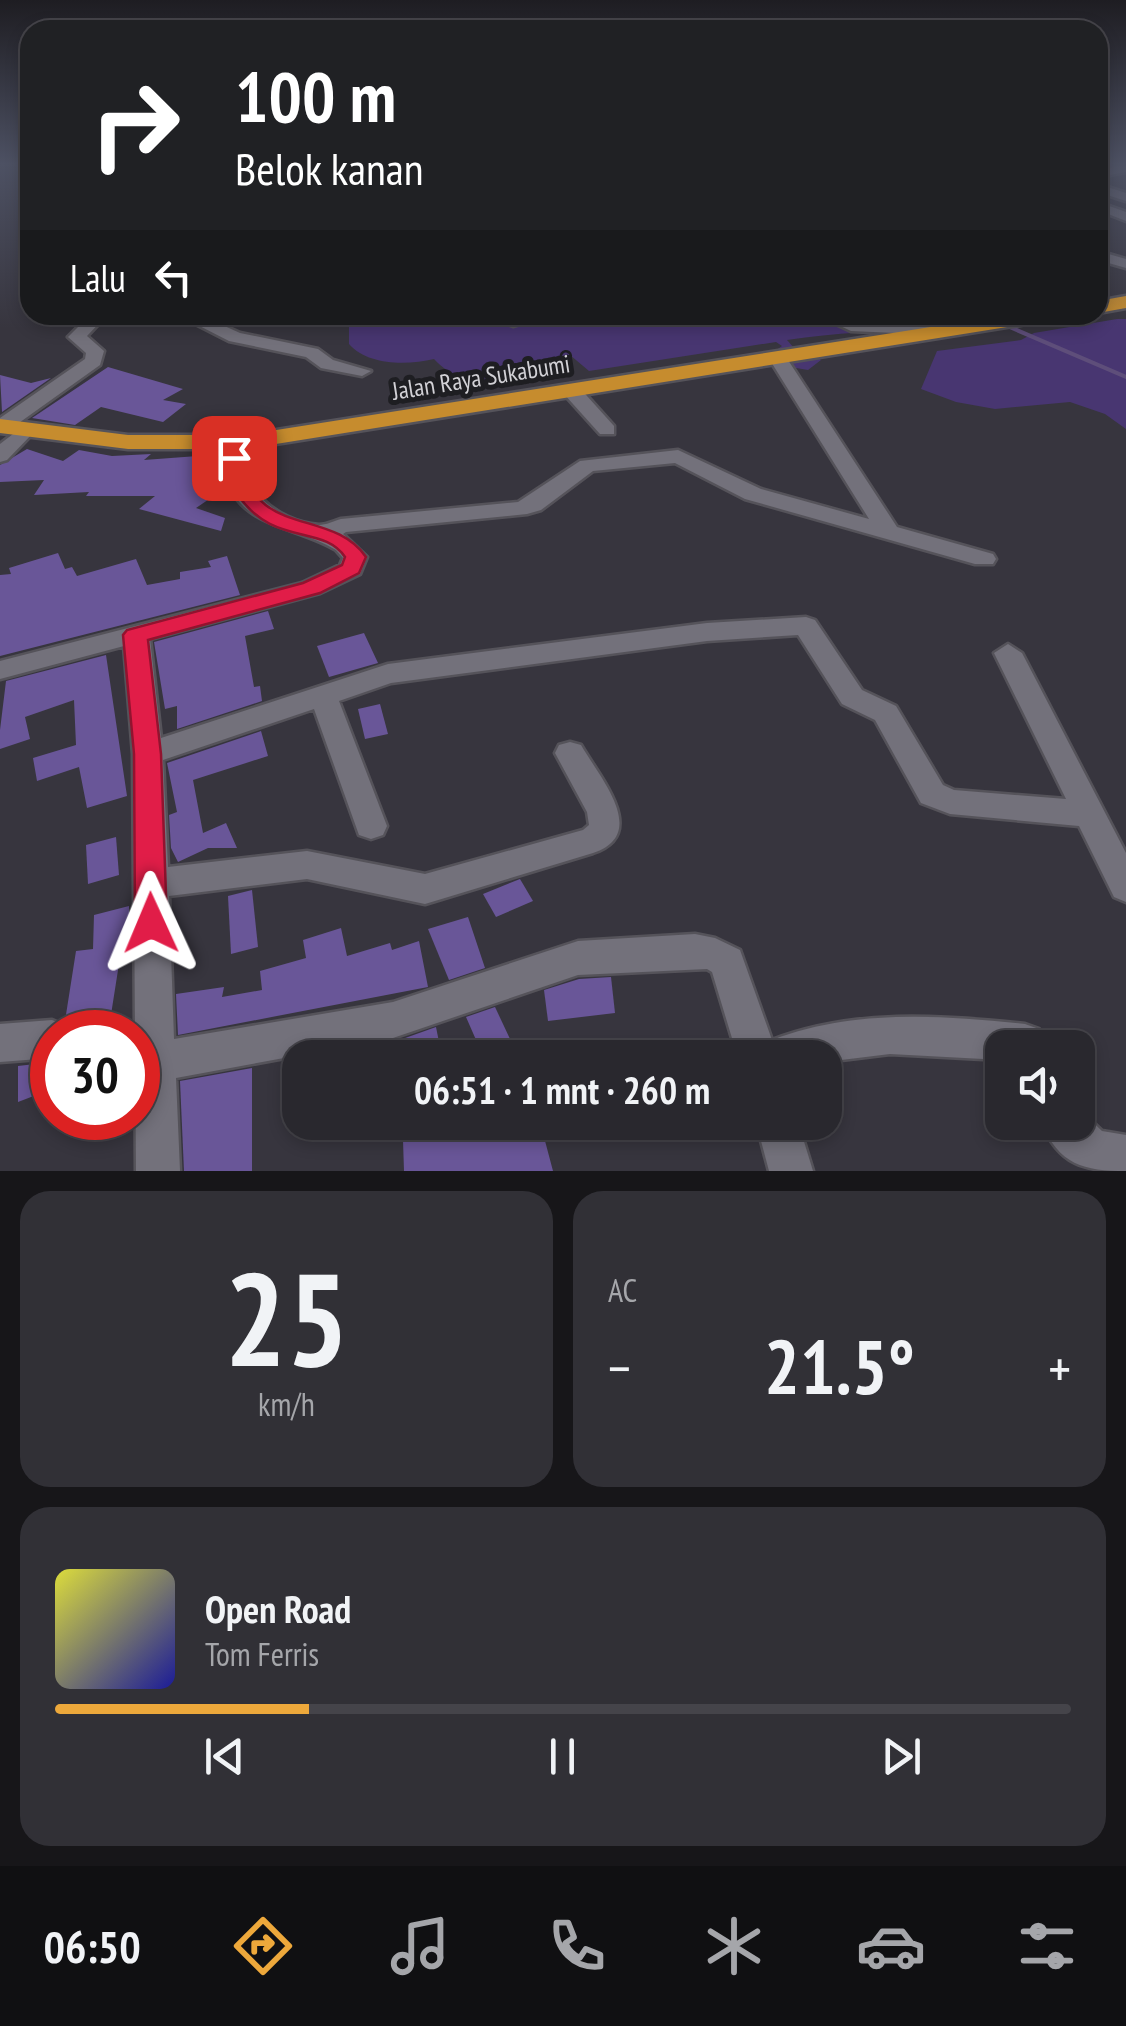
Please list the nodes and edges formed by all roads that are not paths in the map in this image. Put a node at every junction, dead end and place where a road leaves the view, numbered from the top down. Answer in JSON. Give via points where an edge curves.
{"nodes":[{"id":1,"x":90,"y":325,"type":"edge"},
{"id":2,"x":209,"y":325,"type":"edge"},
{"id":3,"x":850,"y":325,"type":"edge"},
{"id":4,"x":975,"y":325,"type":"edge"},
{"id":5,"x":941,"y":330,"type":"junction"},
{"id":6,"x":777,"y":357,"type":"junction"},
{"id":7,"x":362,"y":371,"type":"dead end"},
{"id":8,"x":571,"y":390,"type":"junction"},
{"id":9,"x":1,"y":426,"type":"edge"},
{"id":10,"x":26,"y":430,"type":"junction"},
{"id":11,"x":607,"y":430,"type":"dead end"},
{"id":12,"x":245,"y":442,"type":"junction"},
{"id":13,"x":0,"y":456,"type":"edge"},
{"id":14,"x":886,"y":528,"type":"junction"},
{"id":15,"x":325,"y":534,"type":"junction"},
{"id":16,"x":984,"y":559,"type":"dead end"},
{"id":17,"x":136,"y":635,"type":"junction"},
{"id":18,"x":1008,"y":653,"type":"dead end"},
{"id":19,"x":0,"y":670,"type":"edge"},
{"id":20,"x":323,"y":695,"type":"junction"},
{"id":21,"x":570,"y":753,"type":"dead end"},
{"id":22,"x":148,"y":754,"type":"junction"},
{"id":23,"x":1089,"y":814,"type":"junction"},
{"id":24,"x":371,"y":826,"type":"dead end"},
{"id":25,"x":150,"y":884,"type":"junction"},
{"id":26,"x":1126,"y":887,"type":"edge"},
{"id":27,"x":148,"y":1010,"type":"edge"},
{"id":28,"x":752,"y":1040,"type":"edge"},
{"id":29,"x":825,"y":1040,"type":"edge"},
{"id":30,"x":985,"y":1040,"type":"edge"},
{"id":31,"x":30,"y":1041,"type":"edge"},
{"id":32,"x":0,"y":1043,"type":"edge"},
{"id":33,"x":160,"y":1047,"type":"edge"},
{"id":34,"x":155,"y":1140,"type":"edge"},
{"id":35,"x":781,"y":1140,"type":"edge"},
{"id":36,"x":1077,"y":1140,"type":"edge"},
{"id":37,"x":1126,"y":1156,"type":"edge"},
{"id":38,"x":158,"y":1171,"type":"edge"},
{"id":39,"x":790,"y":1171,"type":"edge"}],
"edges":[{"from":1,"to":9,"type":"street","via":[[77,337],[95,351],[94,361]]},
{"from":2,"to":7,"type":"street"},
{"from":3,"to":5,"type":"street"},
{"from":4,"to":5,"type":"highway","name":"Jalan Raya Sukabumi"},
{"from":5,"to":6,"type":"highway","name":"Jalan Raya Sukabumi"},
{"from":6,"to":8,"type":"highway","name":"Jalan Raya Sukabumi"},
{"from":6,"to":14,"type":"street"},
{"from":8,"to":11,"type":"street"},
{"from":8,"to":12,"type":"highway","name":"Jalan Raya Sukabumi"},
{"from":9,"to":10,"type":"highway","name":"Jalan Raya Sukabumi"},
{"from":10,"to":12,"type":"highway","name":"Jalan Raya Sukabumi","via":[[128,442]]},
{"from":10,"to":13,"type":"street"},
{"from":12,"to":15,"type":"street","via":[[234,458],[235,477],[260,512]]},
{"from":14,"to":15,"type":"street","via":[[753,494],[678,456],[587,465],[520,509],[341,526]]},
{"from":14,"to":16,"type":"street"},
{"from":15,"to":17,"type":"street","via":[[347,544],[356,557],[337,578]]},
{"from":17,"to":19,"type":"street"},
{"from":17,"to":22,"type":"street"},
{"from":18,"to":23,"type":"street"},
{"from":20,"to":22,"type":"street"},
{"from":20,"to":23,"type":"street","via":[[388,674],[707,632],[806,626],[852,697],[886,713],[932,794],[950,802]]},
{"from":20,"to":24,"type":"street"},
{"from":21,"to":25,"type":"street","via":[[606,830],[593,840],[459,882],[425,889],[308,865]]},
{"from":22,"to":25,"type":"street"},
{"from":23,"to":26,"type":"street"},
{"from":25,"to":27,"type":"street"},
{"from":28,"to":33,"type":"street","via":[[727,962],[696,950],[578,958],[393,1020]]},
{"from":29,"to":30,"type":"street","via":[[865,1034]]},
{"from":31,"to":32,"type":"street"},
{"from":34,"to":38,"type":"street"},
{"from":35,"to":39,"type":"street"},
{"from":36,"to":37,"type":"street","via":[[1100,1155]]}]}
